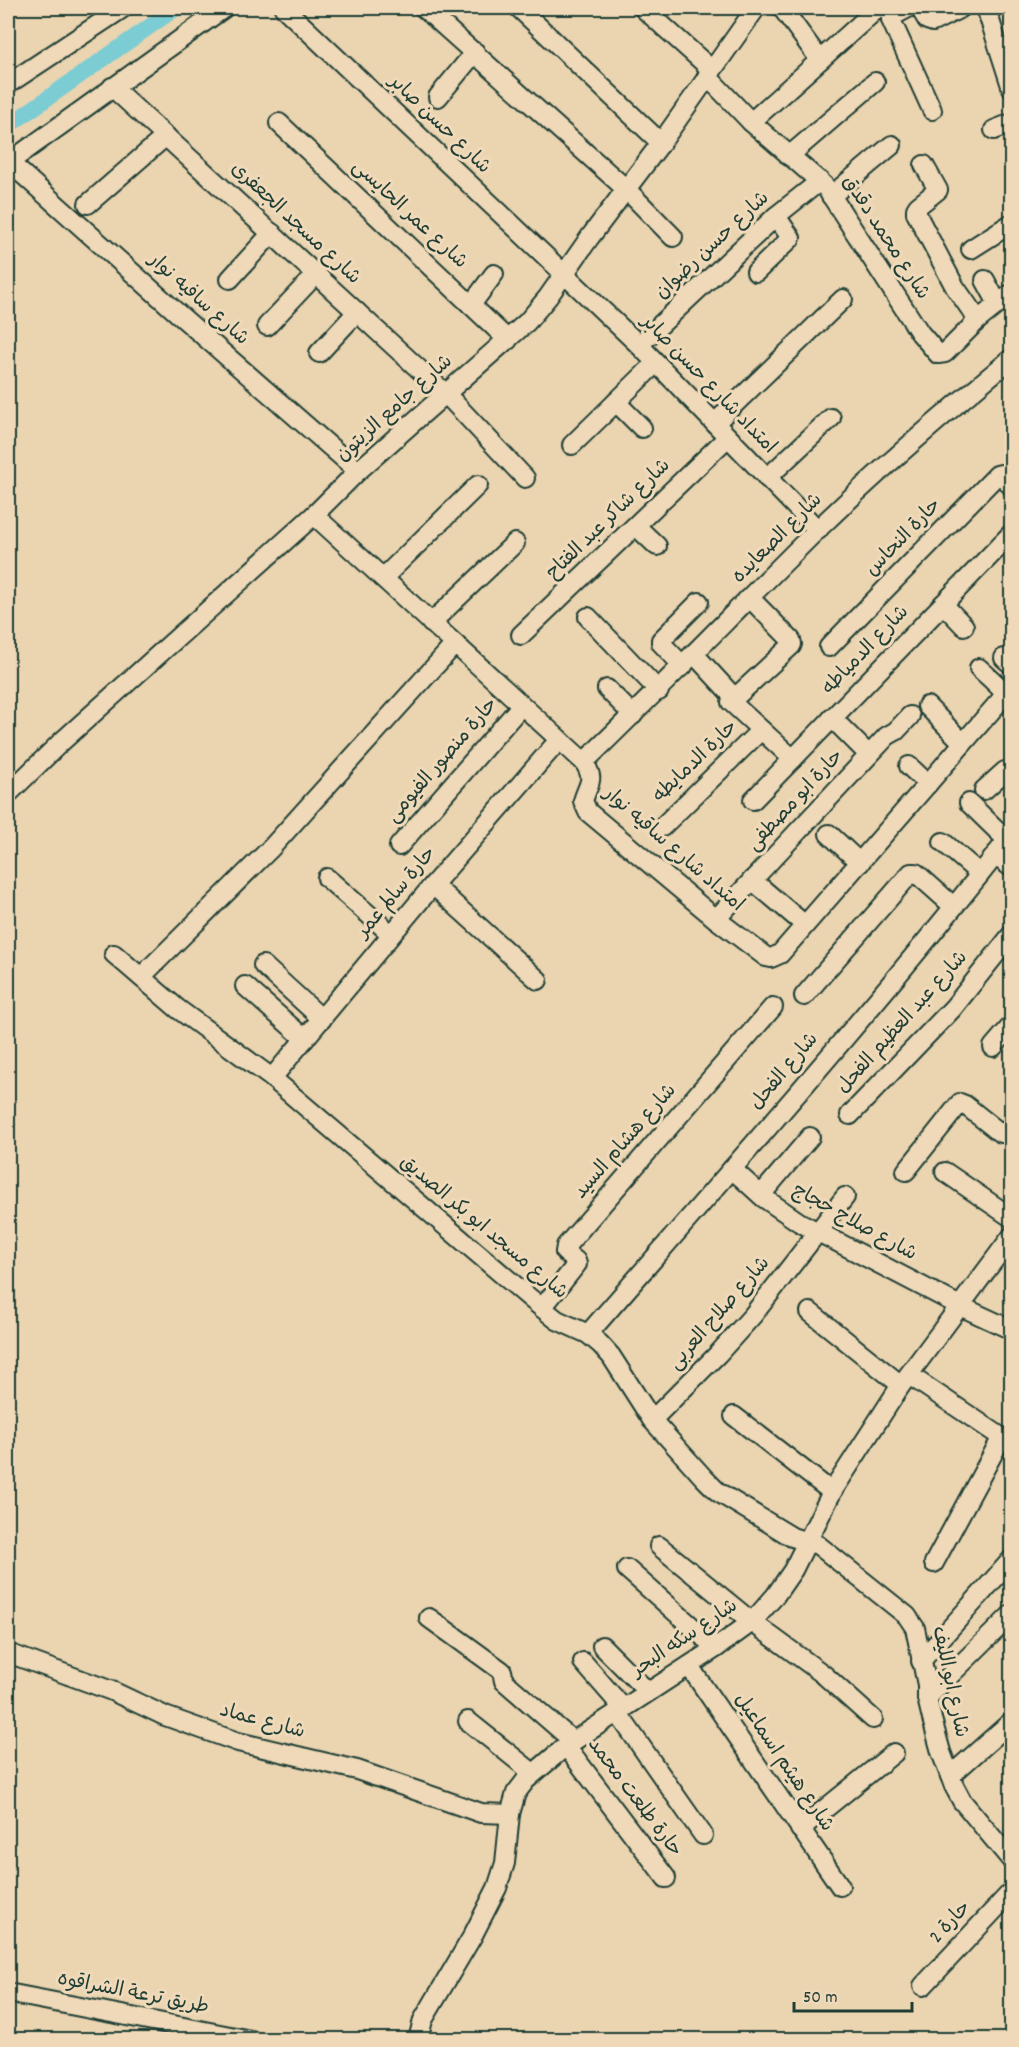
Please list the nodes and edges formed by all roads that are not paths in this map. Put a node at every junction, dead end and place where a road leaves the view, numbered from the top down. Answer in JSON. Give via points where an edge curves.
{"nodes":[{"id":1,"x":123,"y":8,"type":"edge"},
{"id":2,"x":224,"y":8,"type":"edge"},
{"id":3,"x":284,"y":8,"type":"edge"},
{"id":4,"x":424,"y":8,"type":"edge"},
{"id":5,"x":519,"y":8,"type":"edge"},
{"id":6,"x":643,"y":8,"type":"edge"},
{"id":7,"x":756,"y":8,"type":"edge"},
{"id":8,"x":782,"y":8,"type":"edge"},
{"id":9,"x":878,"y":8,"type":"edge"},
{"id":10,"x":908,"y":8,"type":"edge"},
{"id":11,"x":920,"y":8,"type":"edge"},
{"id":12,"x":961,"y":8,"type":"edge"},
{"id":13,"x":986,"y":8,"type":"edge"},
{"id":14,"x":476,"y":52,"type":"junction"},
{"id":15,"x":820,"y":60,"type":"junction"},
{"id":16,"x":710,"y":73,"type":"junction"},
{"id":17,"x":876,"y":82,"type":"dead end"},
{"id":18,"x":1010,"y":82,"type":"edge"},
{"id":19,"x":8,"y":84,"type":"edge"},
{"id":20,"x":112,"y":87,"type":"junction"},
{"id":21,"x":438,"y":97,"type":"dead end"},
{"id":22,"x":932,"y":110,"type":"dead end"},
{"id":23,"x":751,"y":122,"type":"junction"},
{"id":24,"x":279,"y":123,"type":"dead end"},
{"id":25,"x":1011,"y":123,"type":"edge"},
{"id":26,"x":994,"y":130,"type":"dead end"},
{"id":27,"x":166,"y":136,"type":"junction"},
{"id":28,"x":661,"y":143,"type":"junction"},
{"id":29,"x":892,"y":145,"type":"dead end"},
{"id":30,"x":789,"y":156,"type":"junction"},
{"id":31,"x":8,"y":162,"type":"edge"},
{"id":32,"x":924,"y":165,"type":"dead end"},
{"id":33,"x":826,"y":188,"type":"junction"},
{"id":34,"x":626,"y":189,"type":"junction"},
{"id":35,"x":88,"y":204,"type":"dead end"},
{"id":36,"x":776,"y":216,"type":"junction"},
{"id":37,"x":1011,"y":223,"type":"edge"},
{"id":38,"x":272,"y":233,"type":"junction"},
{"id":39,"x":673,"y":237,"type":"dead end"},
{"id":40,"x":971,"y":249,"type":"dead end"},
{"id":41,"x":756,"y":272,"type":"dead end"},
{"id":42,"x":316,"y":274,"type":"junction"},
{"id":43,"x":495,"y":274,"type":"dead end"},
{"id":44,"x":564,"y":276,"type":"junction"},
{"id":45,"x":230,"y":279,"type":"dead end"},
{"id":46,"x":985,"y":280,"type":"dead end"},
{"id":47,"x":1005,"y":298,"type":"edge"},
{"id":48,"x":843,"y":299,"type":"dead end"},
{"id":49,"x":471,"y":305,"type":"junction"},
{"id":50,"x":357,"y":312,"type":"junction"},
{"id":51,"x":978,"y":320,"type":"junction"},
{"id":52,"x":267,"y":326,"type":"dead end"},
{"id":53,"x":508,"y":340,"type":"junction"},
{"id":54,"x":639,"y":345,"type":"junction"},
{"id":55,"x":320,"y":353,"type":"dead end"},
{"id":56,"x":1011,"y":358,"type":"edge"},
{"id":57,"x":656,"y":363,"type":"junction"},
{"id":58,"x":446,"y":394,"type":"junction"},
{"id":59,"x":616,"y":402,"type":"junction"},
{"id":60,"x":831,"y":418,"type":"dead end"},
{"id":61,"x":715,"y":423,"type":"junction"},
{"id":62,"x":642,"y":428,"type":"dead end"},
{"id":63,"x":728,"y":437,"type":"junction"},
{"id":64,"x":572,"y":445,"type":"dead end"},
{"id":65,"x":358,"y":471,"type":"junction"},
{"id":66,"x":525,"y":478,"type":"dead end"},
{"id":67,"x":767,"y":478,"type":"junction"},
{"id":68,"x":478,"y":484,"type":"dead end"},
{"id":69,"x":1011,"y":488,"type":"edge"},
{"id":70,"x":314,"y":515,"type":"junction"},
{"id":71,"x":636,"y":526,"type":"junction"},
{"id":72,"x":818,"y":530,"type":"junction"},
{"id":73,"x":1011,"y":533,"type":"edge"},
{"id":74,"x":515,"y":543,"type":"dead end"},
{"id":75,"x":657,"y":546,"type":"dead end"},
{"id":76,"x":383,"y":578,"type":"junction"},
{"id":77,"x":750,"y":598,"type":"junction"},
{"id":78,"x":699,"y":602,"type":"dead end"},
{"id":79,"x":944,"y":604,"type":"junction"},
{"id":80,"x":588,"y":617,"type":"dead end"},
{"id":81,"x":432,"y":623,"type":"junction"},
{"id":82,"x":964,"y":626,"type":"dead end"},
{"id":83,"x":521,"y":635,"type":"dead end"},
{"id":84,"x":455,"y":644,"type":"junction"},
{"id":85,"x":829,"y":647,"type":"dead end"},
{"id":86,"x":689,"y":661,"type":"junction"},
{"id":87,"x":979,"y":668,"type":"dead end"},
{"id":88,"x":607,"y":688,"type":"dead end"},
{"id":89,"x":1009,"y":690,"type":"edge"},
{"id":90,"x":659,"y":691,"type":"junction"},
{"id":91,"x":731,"y":702,"type":"dead end"},
{"id":92,"x":521,"y":706,"type":"junction"},
{"id":93,"x":927,"y":706,"type":"dead end"},
{"id":94,"x":633,"y":715,"type":"junction"},
{"id":95,"x":910,"y":716,"type":"dead end"},
{"id":96,"x":832,"y":718,"type":"junction"},
{"id":97,"x":761,"y":730,"type":"junction"},
{"id":98,"x":559,"y":740,"type":"junction"},
{"id":99,"x":963,"y":743,"type":"junction"},
{"id":100,"x":869,"y":755,"type":"junction"},
{"id":101,"x":793,"y":759,"type":"junction"},
{"id":102,"x":584,"y":762,"type":"junction"},
{"id":103,"x":909,"y":766,"type":"dead end"},
{"id":104,"x":1011,"y":771,"type":"edge"},
{"id":105,"x":928,"y":784,"type":"junction"},
{"id":106,"x":984,"y":790,"type":"dead end"},
{"id":107,"x":8,"y":794,"type":"edge"},
{"id":108,"x":753,"y":800,"type":"dead end"},
{"id":109,"x":969,"y":803,"type":"dead end"},
{"id":110,"x":662,"y":827,"type":"dead end"},
{"id":111,"x":829,"y":834,"type":"dead end"},
{"id":112,"x":1009,"y":837,"type":"edge"},
{"id":113,"x":944,"y":842,"type":"dead end"},
{"id":114,"x":399,"y":846,"type":"dead end"},
{"id":115,"x":995,"y":855,"type":"junction"},
{"id":116,"x":860,"y":863,"type":"junction"},
{"id":117,"x":1011,"y":868,"type":"edge"},
{"id":118,"x":980,"y":874,"type":"junction"},
{"id":119,"x":327,"y":878,"type":"dead end"},
{"id":120,"x":752,"y":880,"type":"junction"},
{"id":121,"x":433,"y":885,"type":"junction"},
{"id":122,"x":953,"y":906,"type":"junction"},
{"id":123,"x":716,"y":919,"type":"junction"},
{"id":124,"x":805,"y":926,"type":"junction"},
{"id":125,"x":391,"y":934,"type":"junction"},
{"id":126,"x":1011,"y":934,"type":"edge"},
{"id":127,"x":114,"y":954,"type":"dead end"},
{"id":128,"x":263,"y":965,"type":"dead end"},
{"id":129,"x":141,"y":977,"type":"junction"},
{"id":130,"x":538,"y":980,"type":"dead end"},
{"id":131,"x":245,"y":986,"type":"dead end"},
{"id":132,"x":804,"y":996,"type":"dead end"},
{"id":133,"x":773,"y":1007,"type":"dead end"},
{"id":134,"x":322,"y":1019,"type":"junction"},
{"id":135,"x":1011,"y":1025,"type":"edge"},
{"id":136,"x":305,"y":1039,"type":"junction"},
{"id":137,"x":993,"y":1047,"type":"dead end"},
{"id":138,"x":272,"y":1078,"type":"junction"},
{"id":139,"x":850,"y":1115,"type":"dead end"},
{"id":140,"x":1011,"y":1133,"type":"edge"},
{"id":141,"x":810,"y":1137,"type":"dead end"},
{"id":142,"x":732,"y":1169,"type":"junction"},
{"id":143,"x":906,"y":1170,"type":"dead end"},
{"id":144,"x":945,"y":1172,"type":"dead end"},
{"id":145,"x":761,"y":1195,"type":"junction"},
{"id":146,"x":845,"y":1197,"type":"dead end"},
{"id":147,"x":1011,"y":1218,"type":"edge"},
{"id":148,"x":818,"y":1232,"type":"junction"},
{"id":149,"x":1011,"y":1236,"type":"edge"},
{"id":150,"x":960,"y":1306,"type":"junction"},
{"id":151,"x":542,"y":1308,"type":"junction"},
{"id":152,"x":810,"y":1312,"type":"dead end"},
{"id":153,"x":1011,"y":1330,"type":"edge"},
{"id":154,"x":588,"y":1334,"type":"junction"},
{"id":155,"x":905,"y":1380,"type":"junction"},
{"id":156,"x":734,"y":1416,"type":"dead end"},
{"id":157,"x":652,"y":1420,"type":"junction"},
{"id":158,"x":1006,"y":1440,"type":"edge"},
{"id":159,"x":832,"y":1492,"type":"junction"},
{"id":160,"x":808,"y":1542,"type":"junction"},
{"id":161,"x":659,"y":1546,"type":"dead end"},
{"id":162,"x":1011,"y":1559,"type":"edge"},
{"id":163,"x":934,"y":1563,"type":"dead end"},
{"id":164,"x":627,"y":1569,"type":"dead end"},
{"id":165,"x":1011,"y":1614,"type":"edge"},
{"id":166,"x":429,"y":1618,"type":"dead end"},
{"id":167,"x":752,"y":1622,"type":"junction"},
{"id":168,"x":602,"y":1646,"type":"dead end"},
{"id":169,"x":716,"y":1648,"type":"junction"},
{"id":170,"x":8,"y":1653,"type":"edge"},
{"id":171,"x":921,"y":1661,"type":"junction"},
{"id":172,"x":583,"y":1662,"type":"dead end"},
{"id":173,"x":689,"y":1666,"type":"junction"},
{"id":174,"x":648,"y":1692,"type":"junction"},
{"id":175,"x":927,"y":1698,"type":"junction"},
{"id":176,"x":620,"y":1710,"type":"junction"},
{"id":177,"x":873,"y":1719,"type":"dead end"},
{"id":178,"x":468,"y":1721,"type":"dead end"},
{"id":179,"x":1011,"y":1721,"type":"edge"},
{"id":180,"x":569,"y":1744,"type":"junction"},
{"id":181,"x":894,"y":1753,"type":"dead end"},
{"id":182,"x":533,"y":1773,"type":"junction"},
{"id":183,"x":950,"y":1776,"type":"junction"},
{"id":184,"x":510,"y":1814,"type":"junction"},
{"id":185,"x":800,"y":1829,"type":"junction"},
{"id":186,"x":703,"y":1835,"type":"dead end"},
{"id":187,"x":1011,"y":1861,"type":"edge"},
{"id":188,"x":666,"y":1878,"type":"dead end"},
{"id":189,"x":840,"y":1886,"type":"dead end"},
{"id":190,"x":1011,"y":1891,"type":"edge"},
{"id":191,"x":923,"y":1986,"type":"dead end"},
{"id":192,"x":8,"y":1993,"type":"edge"},
{"id":193,"x":251,"y":2040,"type":"edge"},
{"id":194,"x":418,"y":2040,"type":"edge"}],
"edges":[{"from":1,"to":19,"type":"street"},
{"from":2,"to":20,"type":"street"},
{"from":3,"to":44,"type":"street","name":"شارع حسن صابر"},
{"from":4,"to":14,"type":"street"},
{"from":5,"to":28,"type":"street"},
{"from":6,"to":16,"type":"street","name":"شارع محمد دقدق"},
{"from":7,"to":16,"type":"street","name":"شارع جامع الزيتون"},
{"from":8,"to":15,"type":"street"},
{"from":9,"to":15,"type":"street"},
{"from":10,"to":22,"type":"street","via":[[891,20]]},
{"from":11,"to":12,"type":"street","via":[[933,22]]},
{"from":13,"to":18,"type":"street"},
{"from":14,"to":21,"type":"street"},
{"from":14,"to":34,"type":"street"},
{"from":15,"to":23,"type":"street"},
{"from":16,"to":23,"type":"street","name":"شارع محمد دقدق"},
{"from":16,"to":28,"type":"street","name":"شارع جامع الزيتون"},
{"from":17,"to":30,"type":"street"},
{"from":20,"to":27,"type":"street","name":"شارع مسجد الجعفرى"},
{"from":20,"to":31,"type":"street"},
{"from":23,"to":30,"type":"street","name":"شارع محمد دقدق"},
{"from":24,"to":49,"type":"street","name":"شارع عمر الحايسى"},
{"from":25,"to":26,"type":"street"},
{"from":27,"to":35,"type":"street"},
{"from":27,"to":38,"type":"street","name":"شارع مسجد الجعفرى"},
{"from":28,"to":34,"type":"street","name":"شارع جامع الزيتون"},
{"from":29,"to":33,"type":"street","name":"شارع حسن رضوان"},
{"from":30,"to":33,"type":"street","name":"شارع محمد دقدق"},
{"from":31,"to":65,"type":"street","name":"شارع سافيه نوار"},
{"from":32,"to":51,"type":"street","via":[[938,190],[918,206],[916,213],[955,287]]},
{"from":33,"to":36,"type":"street","name":"شارع حسن رضوان"},
{"from":33,"to":51,"type":"street","name":"شارع محمد دقدق","via":[[935,352],[941,355]]},
{"from":34,"to":39,"type":"street"},
{"from":34,"to":44,"type":"street","name":"شارع جامع الزيتون"},
{"from":36,"to":41,"type":"street","via":[[791,238]]},
{"from":36,"to":54,"type":"street","name":"شارع حسن رضوان"},
{"from":37,"to":40,"type":"street"},
{"from":38,"to":42,"type":"street","name":"شارع مسجد الجعفرى"},
{"from":38,"to":45,"type":"street"},
{"from":42,"to":50,"type":"street","name":"شارع مسجد الجعفرى"},
{"from":42,"to":52,"type":"street"},
{"from":43,"to":49,"type":"street"},
{"from":44,"to":53,"type":"street","name":"شارع جامع الزيتون"},
{"from":44,"to":54,"type":"street","name":"امتداد شارع حسن صابر"},
{"from":46,"to":47,"type":"street"},
{"from":47,"to":51,"type":"street"},
{"from":48,"to":61,"type":"street"},
{"from":49,"to":53,"type":"street","name":"شارع عمر الحايسى"},
{"from":50,"to":55,"type":"street"},
{"from":50,"to":58,"type":"street","name":"شارع مسجد الجعفرى"},
{"from":53,"to":58,"type":"street","name":"شارع جامع الزيتون"},
{"from":54,"to":57,"type":"street","name":"امتداد شارع حسن صابر"},
{"from":56,"to":72,"type":"street","name":"شارع الصعايده"},
{"from":57,"to":59,"type":"street"},
{"from":57,"to":61,"type":"street","name":"امتداد شارع حسن صابر"},
{"from":58,"to":65,"type":"street","name":"شارع جامع الزيتون"},
{"from":58,"to":66,"type":"street","name":"شارع مسجد الجعفرى"},
{"from":59,"to":62,"type":"street"},
{"from":59,"to":64,"type":"street"},
{"from":60,"to":67,"type":"street"},
{"from":61,"to":63,"type":"street","name":"امتداد شارع حسن صابر"},
{"from":63,"to":67,"type":"street","name":"امتداد شارع حسن صابر"},
{"from":63,"to":71,"type":"street","name":"شارع شاكر عبد الفتاح"},
{"from":65,"to":70,"type":"street","name":"شارع جامع الزيتون"},
{"from":67,"to":72,"type":"street","name":"امتداد شارع حسن صابر"},
{"from":68,"to":76,"type":"street"},
{"from":69,"to":85,"type":"street","name":"حارة النحاس","via":[[997,475]]},
{"from":70,"to":76,"type":"street"},
{"from":70,"to":107,"type":"street","name":"شارع جامع الزيتون"},
{"from":71,"to":75,"type":"street"},
{"from":71,"to":83,"type":"street","name":"شارع شاكر عبد الفتاح"},
{"from":72,"to":77,"type":"street","name":"شارع الصعايده"},
{"from":73,"to":79,"type":"street","name":"شارع الدمياطه"},
{"from":74,"to":81,"type":"street"},
{"from":76,"to":81,"type":"street"},
{"from":77,"to":86,"type":"street","name":"شارع الصعايده"},
{"from":77,"to":86,"type":"street","via":[[791,640],[791,646],[738,695]]},
{"from":78,"to":86,"type":"street","via":[[660,641]]},
{"from":79,"to":82,"type":"street"},
{"from":79,"to":96,"type":"street","name":"شارع الدمياطه"},
{"from":80,"to":90,"type":"street"},
{"from":81,"to":84,"type":"street"},
{"from":84,"to":92,"type":"street"},
{"from":84,"to":129,"type":"street","via":[[271,848]]},
{"from":86,"to":90,"type":"street","name":"شارع الصعايده"},
{"from":87,"to":89,"type":"street"},
{"from":88,"to":94,"type":"street"},
{"from":89,"to":99,"type":"street","name":"امتداد شارع ساقيه نوار"},
{"from":90,"to":94,"type":"street","name":"شارع الصعايده"},
{"from":91,"to":97,"type":"street"},
{"from":92,"to":98,"type":"street"},
{"from":92,"to":114,"type":"street","name":"حارة منصور الفيومى"},
{"from":93,"to":99,"type":"street"},
{"from":94,"to":102,"type":"street","name":"شارع الصعايده"},
{"from":95,"to":100,"type":"street","name":"حارة ابو مصطفى"},
{"from":96,"to":100,"type":"street"},
{"from":96,"to":101,"type":"street","name":"شارع الدمياطه"},
{"from":97,"to":101,"type":"street"},
{"from":97,"to":110,"type":"street","name":"حارة الدمايطه"},
{"from":98,"to":102,"type":"street"},
{"from":98,"to":121,"type":"street","name":"حارة سالم عمر"},
{"from":99,"to":105,"type":"street","name":"امتداد شارع ساقيه نوار"},
{"from":100,"to":120,"type":"street","name":"حارة ابو مصطفى"},
{"from":101,"to":108,"type":"street","name":"شارع الدمياطه"},
{"from":102,"to":123,"type":"street","name":"امتداد شارع ساقيه نوار","via":[[592,780],[583,801],[588,812]]},
{"from":103,"to":105,"type":"street"},
{"from":104,"to":106,"type":"street","via":[[1005,771]]},
{"from":105,"to":116,"type":"street","name":"امتداد شارع ساقيه نوار"},
{"from":109,"to":112,"type":"street"},
{"from":111,"to":116,"type":"street"},
{"from":112,"to":115,"type":"street","name":"شارع الفحل"},
{"from":113,"to":118,"type":"street"},
{"from":115,"to":117,"type":"street"},
{"from":115,"to":118,"type":"street","name":"شارع الفحل"},
{"from":116,"to":124,"type":"street","name":"امتداد شارع ساقيه نوار"},
{"from":118,"to":122,"type":"street","name":"شارع الفحل"},
{"from":119,"to":125,"type":"street"},
{"from":120,"to":123,"type":"street","name":"حارة ابو مصطفى"},
{"from":120,"to":124,"type":"street"},
{"from":121,"to":125,"type":"street","name":"حارة سالم عمر"},
{"from":121,"to":130,"type":"street"},
{"from":122,"to":132,"type":"street","via":[[916,873],[911,873]]},
{"from":122,"to":142,"type":"street","name":"شارع الفحل"},
{"from":123,"to":124,"type":"street","name":"امتداد شارع ساقيه نوار","via":[[761,956],[771,958],[780,954]]},
{"from":125,"to":134,"type":"street","name":"حارة سالم عمر"},
{"from":126,"to":139,"type":"street","name":"شارع عبد العظيم الفحل","via":[[953,1008]]},
{"from":127,"to":129,"type":"street","name":"شارع مسجد ابو بكر الصديق"},
{"from":128,"to":134,"type":"street"},
{"from":129,"to":138,"type":"street","name":"شارع مسجد ابو بكر الصديق"},
{"from":131,"to":136,"type":"street"},
{"from":133,"to":151,"type":"street","name":"شارع هشام السيد","via":[[566,1246],[565,1252],[577,1264]]},
{"from":134,"to":136,"type":"street","name":"حارة سالم عمر"},
{"from":135,"to":137,"type":"street"},
{"from":136,"to":138,"type":"street","name":"حارة سالم عمر"},
{"from":138,"to":151,"type":"street","name":"شارع مسجد ابو بكر الصديق"},
{"from":140,"to":143,"type":"street","via":[[999,1132],[960,1103]]},
{"from":141,"to":145,"type":"street"},
{"from":142,"to":145,"type":"street","name":"شارع صلاح حجاج"},
{"from":142,"to":154,"type":"street","name":"شارع الفحل"},
{"from":144,"to":147,"type":"street"},
{"from":145,"to":148,"type":"street","name":"شارع صلاح حجاج"},
{"from":146,"to":148,"type":"street","name":"شارع صلاح العربى"},
{"from":148,"to":150,"type":"street","name":"شارع صلاح حجاج"},
{"from":148,"to":157,"type":"street","name":"شارع صلاح العربى","via":[[753,1315]]},
{"from":149,"to":150,"type":"street","name":"شارع سكه البحر"},
{"from":150,"to":153,"type":"street","name":"شارع صلاح حجاج"},
{"from":150,"to":155,"type":"street","name":"شارع سكه البحر"},
{"from":151,"to":154,"type":"street","name":"شارع مسجد ابو بكر الصديق","via":[[569,1327]]},
{"from":152,"to":155,"type":"street"},
{"from":154,"to":157,"type":"street","name":"شارع مسجد ابو بكر الصديق","via":[[610,1356]]},
{"from":155,"to":158,"type":"street"},
{"from":155,"to":159,"type":"street","name":"شارع سكه البحر"},
{"from":156,"to":159,"type":"street"},
{"from":157,"to":160,"type":"street","name":"شارع مسجد ابو بكر الصديق","via":[[718,1492],[792,1537]]},
{"from":158,"to":163,"type":"street"},
{"from":159,"to":160,"type":"street","name":"شارع سكه البحر"},
{"from":160,"to":167,"type":"street","name":"شارع سكه البحر","via":[[775,1596]]},
{"from":160,"to":171,"type":"street","name":"شارع ابو الليف","via":[[818,1545],[908,1616],[915,1628]]},
{"from":161,"to":167,"type":"street"},
{"from":162,"to":171,"type":"street"},
{"from":164,"to":169,"type":"street"},
{"from":165,"to":175,"type":"street"},
{"from":166,"to":180,"type":"street","name":"حارة طلعت محمد","via":[[502,1671],[504,1681]]},
{"from":167,"to":169,"type":"street","name":"شارع سكه البحر"},
{"from":167,"to":177,"type":"street","via":[[823,1674]]},
{"from":168,"to":174,"type":"street"},
{"from":169,"to":173,"type":"street","name":"شارع سكه البحر"},
{"from":170,"to":184,"type":"street","name":"شارع عماد","via":[[238,1742],[357,1770],[481,1813]]},
{"from":171,"to":175,"type":"street","name":"شارع ابو الليف"},
{"from":172,"to":176,"type":"street"},
{"from":173,"to":174,"type":"street","name":"شارع سكه البحر"},
{"from":173,"to":185,"type":"street","name":"شارع هيثم اسماعيل"},
{"from":174,"to":176,"type":"street","name":"شارع سكه البحر"},
{"from":175,"to":183,"type":"street","name":"شارع ابو الليف"},
{"from":176,"to":180,"type":"street","name":"شارع سكه البحر"},
{"from":176,"to":186,"type":"street"},
{"from":178,"to":182,"type":"street"},
{"from":179,"to":183,"type":"street"},
{"from":180,"to":182,"type":"street","name":"شارع سكه البحر"},
{"from":180,"to":188,"type":"street","name":"حارة طلعت محمد"},
{"from":181,"to":185,"type":"street"},
{"from":182,"to":184,"type":"street","name":"شارع سكه البحر","via":[[516,1793]]},
{"from":183,"to":187,"type":"street","name":"شارع ابو الليف","via":[[962,1801]]},
{"from":184,"to":194,"type":"street","name":"شارع سكه البحر","via":[[506,1863],[496,1888],[423,2020]]},
{"from":185,"to":189,"type":"street","name":"شارع هيثم اسماعيل"},
{"from":190,"to":191,"type":"street","name":"حارة 2"},
{"from":192,"to":193,"type":"street","name":"طريق ترعة الشراقوه"}]}
